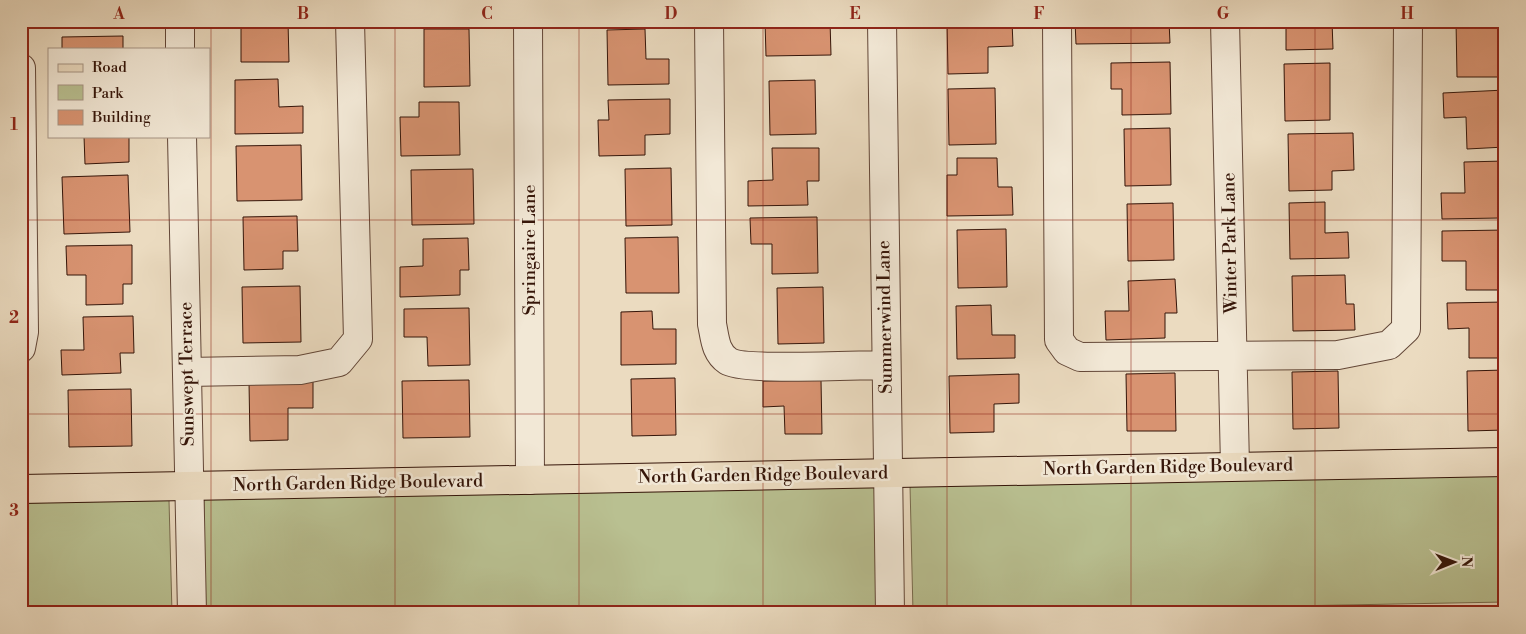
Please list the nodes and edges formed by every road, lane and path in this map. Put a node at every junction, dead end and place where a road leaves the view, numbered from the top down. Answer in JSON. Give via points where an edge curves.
{"nodes":[{"id":1,"x":180,"y":21,"type":"edge"},
{"id":2,"x":350,"y":21,"type":"edge"},
{"id":3,"x":528,"y":21,"type":"edge"},
{"id":4,"x":709,"y":21,"type":"edge"},
{"id":5,"x":882,"y":21,"type":"edge"},
{"id":6,"x":1057,"y":21,"type":"edge"},
{"id":7,"x":1225,"y":21,"type":"edge"},
{"id":8,"x":1408,"y":21,"type":"edge"},
{"id":9,"x":180,"y":48,"type":"edge"},
{"id":10,"x":21,"y":68,"type":"edge"},
{"id":11,"x":182,"y":138,"type":"edge"},
{"id":12,"x":21,"y":348,"type":"edge"},
{"id":13,"x":1232,"y":356,"type":"junction"},
{"id":14,"x":886,"y":365,"type":"junction"},
{"id":15,"x":187,"y":372,"type":"junction"},
{"id":16,"x":1505,"y":462,"type":"edge"},
{"id":17,"x":1235,"y":466,"type":"junction"},
{"id":18,"x":888,"y":472,"type":"junction"},
{"id":19,"x":530,"y":480,"type":"junction"},
{"id":20,"x":190,"y":486,"type":"junction"},
{"id":21,"x":21,"y":490,"type":"edge"},
{"id":22,"x":192,"y":613,"type":"edge"},
{"id":23,"x":890,"y":613,"type":"edge"}],
"edges":[{"from":1,"to":9,"type":"street"},
{"from":2,"to":15,"type":"street","via":[[358,339],[339,362],[300,370]]},
{"from":3,"to":19,"type":"street","name":"Springaire Lane"},
{"from":4,"to":14,"type":"street","via":[[712,324],[718,352],[730,362],[753,366]]},
{"from":5,"to":14,"type":"street","name":"Summerwind Lane"},
{"from":6,"to":13,"type":"street","via":[[1059,340],[1067,351],[1080,358]]},
{"from":7,"to":13,"type":"street","name":"Winter Park Lane"},
{"from":8,"to":13,"type":"street","via":[[1406,329],[1389,346],[1338,355]]},
{"from":10,"to":12,"type":"street","via":[[24,332]]},
{"from":11,"to":15,"type":"street","name":"Sunswept Terrace"},
{"from":13,"to":17,"type":"street","name":"Winter Park Lane"},
{"from":14,"to":18,"type":"street","name":"Summerwind Lane"},
{"from":15,"to":20,"type":"street","name":"Sunswept Terrace"},
{"from":16,"to":17,"type":"main road","name":"North Garden Ridge Boulevard"},
{"from":17,"to":18,"type":"main road","name":"North Garden Ridge Boulevard"},
{"from":18,"to":19,"type":"main road","name":"North Garden Ridge Boulevard"},
{"from":18,"to":23,"type":"street","name":"Summerwind Lane"},
{"from":19,"to":20,"type":"main road","name":"North Garden Ridge Boulevard"},
{"from":20,"to":21,"type":"main road","name":"North Garden Ridge Boulevard"},
{"from":20,"to":22,"type":"street","name":"Sunswept Terrace"}]}
